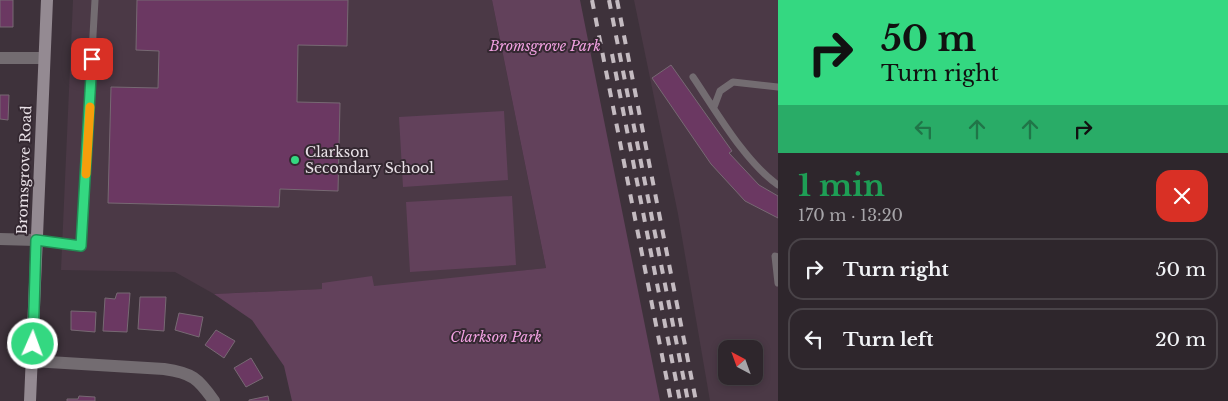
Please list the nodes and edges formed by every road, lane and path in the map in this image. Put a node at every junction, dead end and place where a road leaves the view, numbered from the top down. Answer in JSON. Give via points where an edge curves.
{"nodes":[{"id":1,"x":46,"y":0,"type":"edge"},
{"id":2,"x":95,"y":0,"type":"edge"},
{"id":3,"x":0,"y":58,"type":"edge"},
{"id":4,"x":44,"y":58,"type":"junction"},
{"id":5,"x":692,"y":77,"type":"dead end"},
{"id":6,"x":778,"y":87,"type":"edge"},
{"id":7,"x":714,"y":107,"type":"junction"},
{"id":8,"x":778,"y":185,"type":"edge"},
{"id":9,"x":0,"y":240,"type":"edge"},
{"id":10,"x":36,"y":240,"type":"junction"},
{"id":11,"x":778,"y":257,"type":"edge"},
{"id":12,"x":778,"y":283,"type":"edge"},
{"id":13,"x":32,"y":361,"type":"junction"},
{"id":14,"x":30,"y":401,"type":"edge"},
{"id":15,"x":214,"y":401,"type":"edge"}],
"edges":[{"from":1,"to":4,"type":"street","name":"Bromsgrove Road"},
{"from":2,"to":10,"type":"lane","via":[[81,246]]},
{"from":3,"to":4,"type":"street"},
{"from":4,"to":10,"type":"street","name":"Bromsgrove Road"},
{"from":5,"to":7,"type":"lane"},
{"from":6,"to":7,"type":"lane","via":[[733,82],[720,91]]},
{"from":7,"to":8,"type":"lane","via":[[762,173]]},
{"from":9,"to":10,"type":"street"},
{"from":10,"to":13,"type":"street","name":"Bromsgrove Road"},
{"from":11,"to":12,"type":"lane","via":[[775,256]]},
{"from":13,"to":14,"type":"street","name":"Bromsgrove Road"},
{"from":13,"to":15,"type":"street","via":[[184,372],[204,386]]}]}
